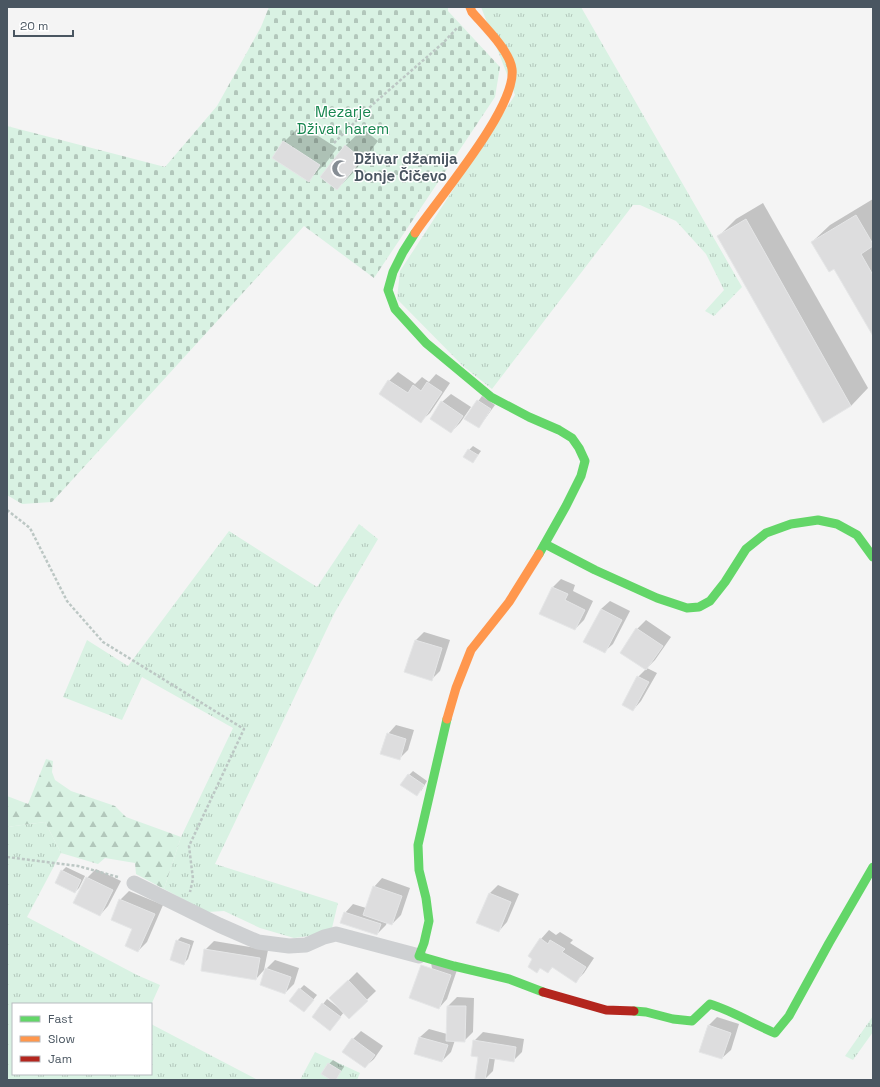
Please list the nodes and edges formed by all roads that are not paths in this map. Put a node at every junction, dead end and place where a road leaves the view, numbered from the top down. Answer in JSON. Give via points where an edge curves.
{"nodes":[{"id":1,"x":471,"y":10,"type":"edge"},
{"id":2,"x":545,"y":544,"type":"junction"},
{"id":3,"x":873,"y":557,"type":"edge"},
{"id":4,"x":873,"y":867,"type":"edge"},
{"id":5,"x":134,"y":883,"type":"road end"},
{"id":6,"x":419,"y":956,"type":"junction"}],
"edges":[{"from":1,"to":2,"type":"street","via":[[507,54],[512,69],[511,86],[501,109],[472,155],[403,252],[388,290],[395,309],[426,343],[463,375],[491,397],[572,438],[579,448],[585,461],[581,476]]},
{"from":2,"to":3,"type":"street","via":[[594,570],[687,608],[699,607],[710,601],[746,548],[766,533],[791,524],[818,520],[837,524],[857,535]]},
{"from":2,"to":6,"type":"street","via":[[509,602],[470,650],[456,688],[418,845],[419,870],[429,921]]},
{"from":4,"to":6,"type":"street","via":[[789,1016],[775,1033],[727,1008],[710,1004],[692,1021],[646,1012],[606,1010],[535,990],[509,979]]},
{"from":5,"to":6,"type":"street","via":[[258,942],[289,946],[306,945],[336,934]]}]}
